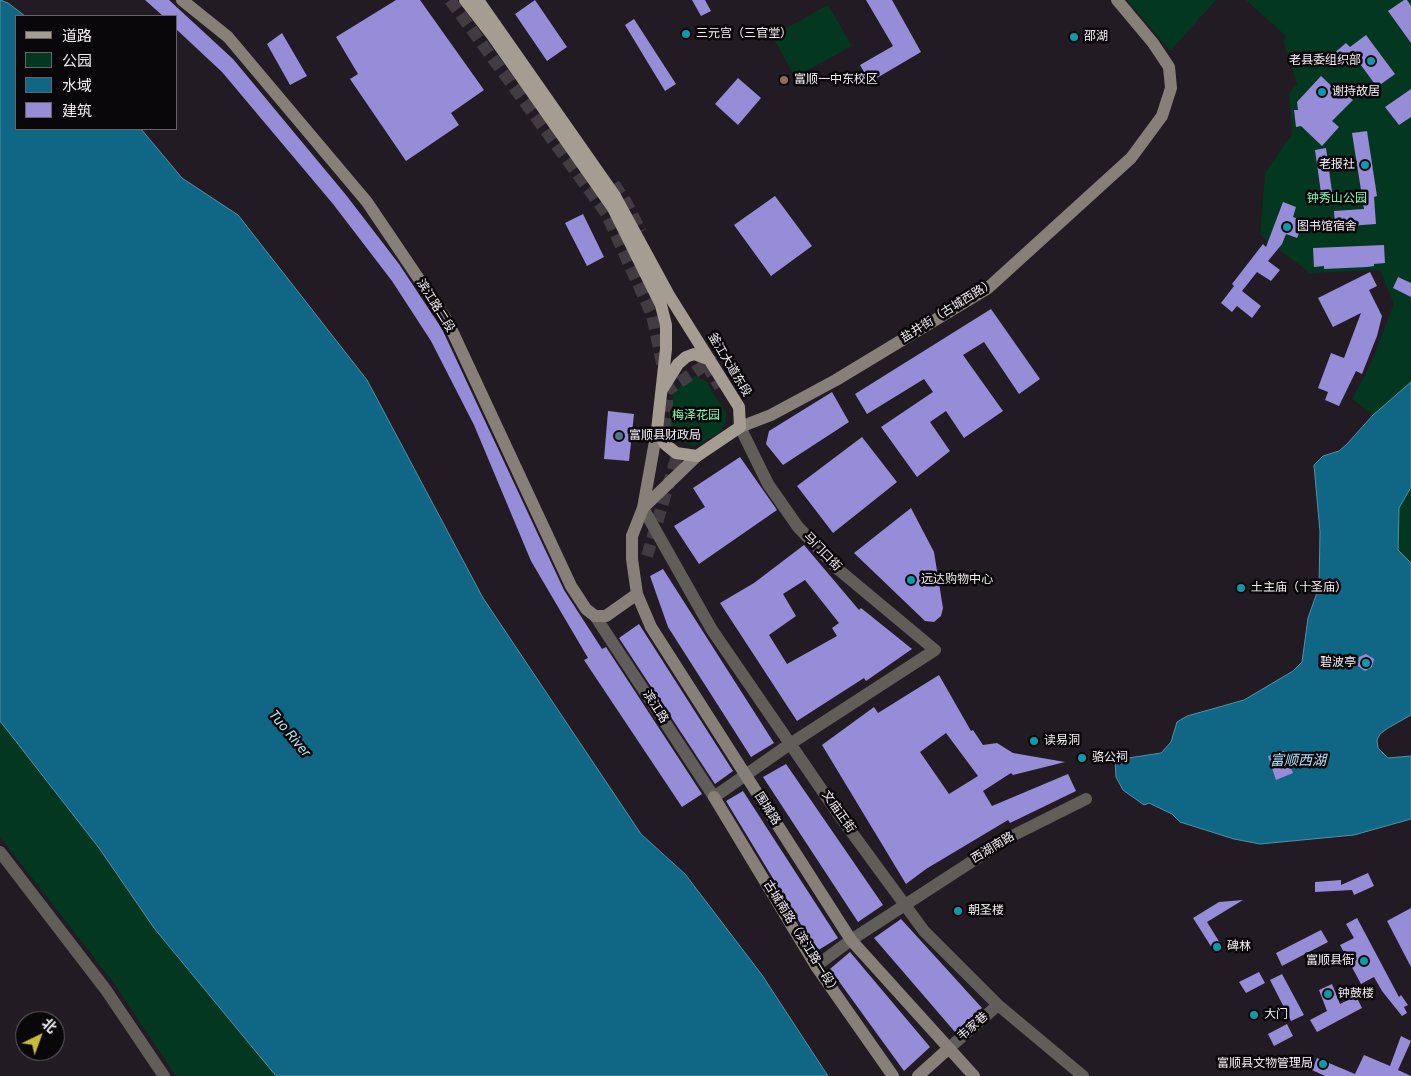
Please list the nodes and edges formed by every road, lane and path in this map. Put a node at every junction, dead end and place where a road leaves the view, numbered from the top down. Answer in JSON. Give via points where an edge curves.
{"nodes":[{"id":1,"x":182,"y":0,"type":"edge"},
{"id":2,"x":465,"y":0,"type":"edge"},
{"id":3,"x":478,"y":0,"type":"edge"},
{"id":4,"x":1117,"y":0,"type":"edge"},
{"id":5,"x":710,"y":360,"type":"junction"},
{"id":6,"x":661,"y":391,"type":"junction"},
{"id":7,"x":740,"y":427,"type":"junction"},
{"id":8,"x":658,"y":430,"type":"junction"},
{"id":9,"x":698,"y":456,"type":"junction"},
{"id":10,"x":643,"y":508,"type":"junction"},
{"id":11,"x":637,"y":594,"type":"junction"},
{"id":12,"x":595,"y":616,"type":"junction"},
{"id":13,"x":790,"y":744,"type":"junction"},
{"id":14,"x":745,"y":775,"type":"junction"},
{"id":15,"x":714,"y":797,"type":"junction"},
{"id":16,"x":1086,"y":799,"type":"dead end"},
{"id":17,"x":0,"y":852,"type":"edge"},
{"id":18,"x":905,"y":904,"type":"junction"},
{"id":19,"x":851,"y":940,"type":"junction"},
{"id":20,"x":816,"y":966,"type":"junction"},
{"id":21,"x":998,"y":1005,"type":"junction"},
{"id":22,"x":948,"y":1049,"type":"junction"},
{"id":23,"x":164,"y":1076,"type":"edge"},
{"id":24,"x":893,"y":1076,"type":"edge"},
{"id":25,"x":918,"y":1076,"type":"edge"},
{"id":26,"x":974,"y":1076,"type":"edge"},
{"id":27,"x":1082,"y":1076,"type":"edge"}],
"edges":[{"from":1,"to":12,"type":"street","name":"滨江路二段","via":[[228,37],[367,202],[442,314],[571,586],[586,609]]},
{"from":2,"to":6,"type":"main road","via":[[617,216],[661,305],[666,325]]},
{"from":3,"to":5,"type":"main road","name":"釜江大道东段","via":[[615,196],[670,297]]},
{"from":4,"to":7,"type":"street","name":"盐井街（古城西路）","via":[[1169,67],[1171,88],[1162,116],[1131,158],[988,288],[836,380],[771,415]]},
{"from":5,"to":6,"type":"main road","via":[[694,354],[686,357]]},
{"from":5,"to":7,"type":"main road","name":"釜江大道东段","via":[[738,407]]},
{"from":6,"to":8,"type":"main road"},
{"from":7,"to":9,"type":"main road"},
{"from":7,"to":13,"type":"street","name":"马门口街","via":[[768,484],[798,527],[839,570],[935,650]]},
{"from":8,"to":9,"type":"main road","via":[[665,444],[676,453]]},
{"from":8,"to":10,"type":"street"},
{"from":9,"to":10,"type":"street"},
{"from":10,"to":11,"type":"street","name":"围城路","via":[[632,536]]},
{"from":10,"to":13,"type":"street","name":"文庙正街","via":[[712,630]]},
{"from":11,"to":12,"type":"street","via":[[606,616]]},
{"from":11,"to":14,"type":"street","name":"围城路","via":[[651,627]]},
{"from":12,"to":15,"type":"street","name":"滨江路"},
{"from":13,"to":14,"type":"street"},
{"from":13,"to":18,"type":"street","name":"文庙正街"},
{"from":14,"to":15,"type":"street"},
{"from":14,"to":19,"type":"street","name":"围城路"},
{"from":15,"to":20,"type":"street","name":"古城南路（滨江路一段）"},
{"from":16,"to":18,"type":"street","name":"西湖南路","via":[[1008,838]]},
{"from":17,"to":23,"type":"street","via":[[106,990]]},
{"from":18,"to":19,"type":"street","name":"西湖南路"},
{"from":18,"to":21,"type":"street","name":"文庙正街","via":[[924,931]]},
{"from":19,"to":20,"type":"street","name":"西湖南路"},
{"from":19,"to":22,"type":"street","name":"围城路"},
{"from":20,"to":24,"type":"street","name":"古城南路（滨江路一段）"},
{"from":21,"to":22,"type":"street","name":"韦家巷"},
{"from":21,"to":27,"type":"street","name":"文庙正街"},
{"from":22,"to":25,"type":"street"},
{"from":22,"to":26,"type":"street","name":"围城路"}]}
